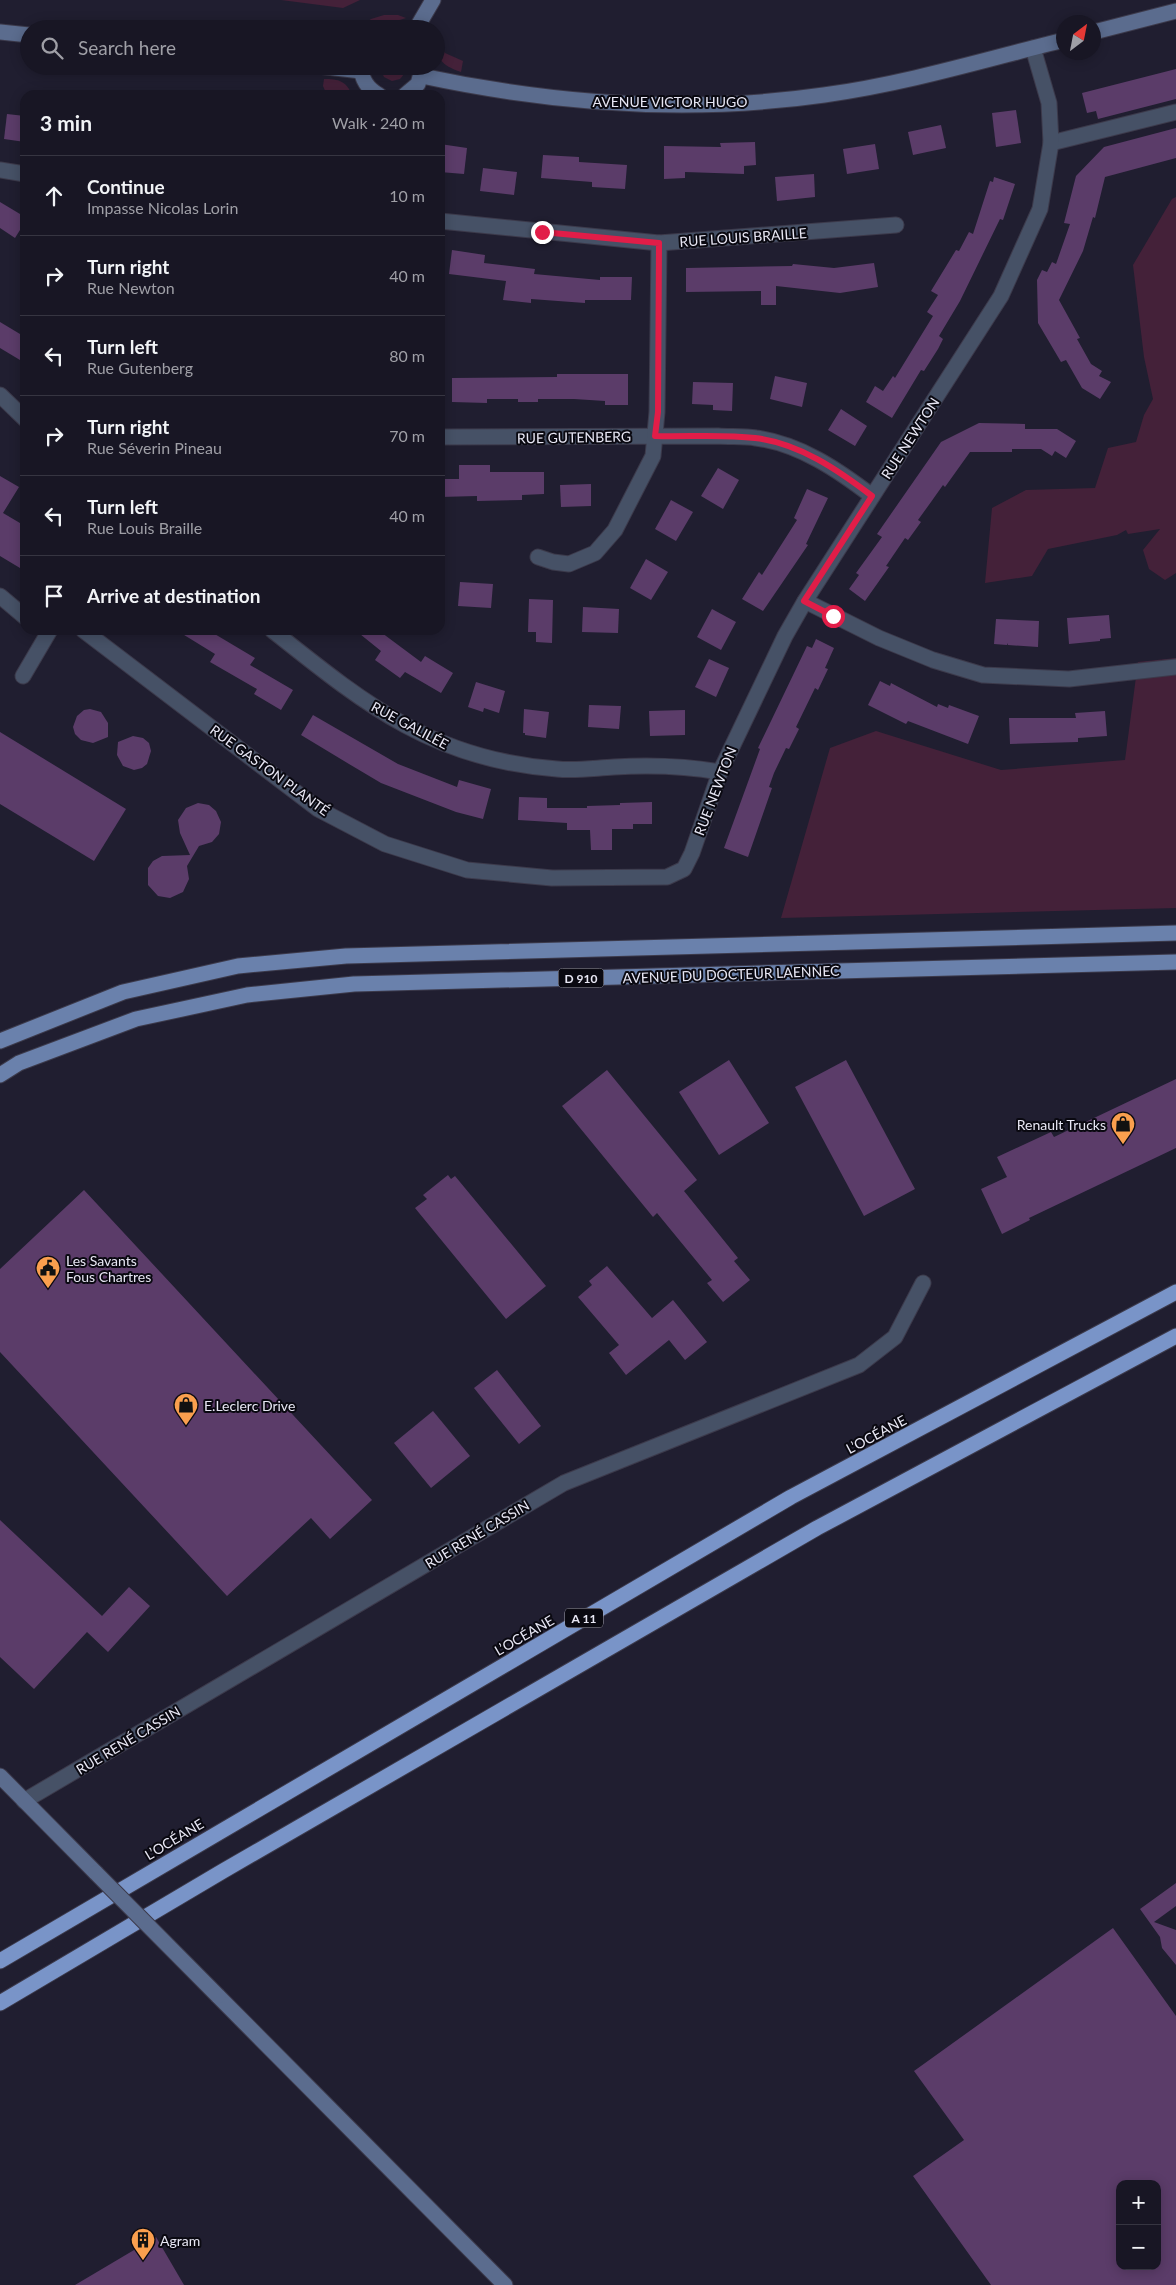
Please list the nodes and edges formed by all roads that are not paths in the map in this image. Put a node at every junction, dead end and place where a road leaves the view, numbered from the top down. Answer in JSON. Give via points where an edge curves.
{"nodes":[{"id":1,"x":433,"y":0,"type":"edge"},
{"id":2,"x":1176,"y":11,"type":"edge"},
{"id":3,"x":421,"y":20,"type":"edge"},
{"id":4,"x":1101,"y":30,"type":"edge"},
{"id":5,"x":0,"y":32,"type":"edge"},
{"id":6,"x":20,"y":34,"type":"edge"},
{"id":7,"x":1056,"y":42,"type":"edge"},
{"id":8,"x":1032,"y":48,"type":"junction"},
{"id":9,"x":363,"y":75,"type":"edge"},
{"id":10,"x":421,"y":75,"type":"edge"},
{"id":11,"x":435,"y":75,"type":"edge"},
{"id":12,"x":373,"y":90,"type":"edge"},
{"id":13,"x":411,"y":90,"type":"edge"},
{"id":14,"x":1176,"y":112,"type":"edge"},
{"id":15,"x":1051,"y":143,"type":"junction"},
{"id":16,"x":0,"y":170,"type":"edge"},
{"id":17,"x":20,"y":173,"type":"edge"},
{"id":18,"x":445,"y":222,"type":"edge"},
{"id":19,"x":896,"y":225,"type":"dead end"},
{"id":20,"x":659,"y":243,"type":"junction"},
{"id":21,"x":0,"y":395,"type":"edge"},
{"id":22,"x":20,"y":414,"type":"edge"},
{"id":23,"x":655,"y":436,"type":"junction"},
{"id":24,"x":445,"y":437,"type":"edge"},
{"id":25,"x":872,"y":496,"type":"junction"},
{"id":26,"x":538,"y":557,"type":"dead end"},
{"id":27,"x":0,"y":596,"type":"edge"},
{"id":28,"x":804,"y":601,"type":"junction"},
{"id":29,"x":20,"y":613,"type":"edge"},
{"id":30,"x":47,"y":635,"type":"edge"},
{"id":31,"x":90,"y":635,"type":"edge"},
{"id":32,"x":278,"y":635,"type":"edge"},
{"id":33,"x":1176,"y":667,"type":"edge"},
{"id":34,"x":23,"y":676,"type":"dead end"},
{"id":35,"x":720,"y":772,"type":"junction"},
{"id":36,"x":684,"y":869,"type":"joint"},
{"id":37,"x":1176,"y":932,"type":"edge"},
{"id":38,"x":1176,"y":962,"type":"edge"},
{"id":39,"x":0,"y":1041,"type":"edge"},
{"id":40,"x":0,"y":1075,"type":"edge"},
{"id":41,"x":923,"y":1283,"type":"dead end"},
{"id":42,"x":1176,"y":1292,"type":"edge"},
{"id":43,"x":1176,"y":1336,"type":"edge"},
{"id":44,"x":0,"y":1776,"type":"edge"},
{"id":45,"x":24,"y":1801,"type":"junction"},
{"id":46,"x":0,"y":1961,"type":"edge"},
{"id":47,"x":0,"y":2003,"type":"edge"},
{"id":48,"x":505,"y":2285,"type":"edge"}],
"edges":[{"from":1,"to":3,"type":"main road"},
{"from":2,"to":4,"type":"main road"},
{"from":5,"to":6,"type":"main road"},
{"from":7,"to":8,"type":"main road","name":"AVENUE VICTOR HUGO"},
{"from":8,"to":11,"type":"main road","name":"AVENUE VICTOR HUGO","via":[[918,78],[824,95],[716,104],[590,102],[466,85]]},
{"from":8,"to":15,"type":"street","name":"RUE NEWTON","via":[[1049,103]]},
{"from":9,"to":12,"type":"main road"},
{"from":10,"to":13,"type":"main road","via":[[418,84]]},
{"from":14,"to":15,"type":"street"},
{"from":15,"to":25,"type":"street","name":"RUE NEWTON","via":[[1040,209],[1001,296]]},
{"from":16,"to":17,"type":"street"},
{"from":18,"to":20,"type":"street","name":"RUE LOUIS BRAILLE"},
{"from":19,"to":20,"type":"street","name":"RUE LOUIS BRAILLE"},
{"from":20,"to":23,"type":"street","via":[[658,412]]},
{"from":21,"to":22,"type":"street"},
{"from":23,"to":24,"type":"street","name":"RUE GUTENBERG"},
{"from":23,"to":25,"type":"street","name":"RUE GUTENBERG","via":[[757,438],[828,464]]},
{"from":23,"to":26,"type":"street","via":[[654,456],[606,542],[595,553],[568,564]]},
{"from":25,"to":28,"type":"street","name":"RUE NEWTON"},
{"from":27,"to":29,"type":"street"},
{"from":28,"to":33,"type":"street","via":[[888,642],[984,675],[1069,679]]},
{"from":28,"to":35,"type":"street","name":"RUE NEWTON"},
{"from":30,"to":34,"type":"street"},
{"from":31,"to":36,"type":"street","name":"RUE GASTON PLANTÉ","via":[[318,809],[385,844],[466,870],[552,878],[667,877]]},
{"from":32,"to":35,"type":"street","name":"RUE GALILÉE","via":[[378,710],[416,732],[494,761],[558,769],[692,767]]},
{"from":35,"to":36,"type":"street","name":"RUE NEWTON"},
{"from":37,"to":39,"type":"main road","name":"AVENUE DU DOCTEUR LAENNEC","number":"D 910","via":[[356,956],[258,964],[123,992]]},
{"from":38,"to":40,"type":"main road","name":"AVENUE DU DOCTEUR LAENNEC","number":"D 910","via":[[354,984],[248,995],[136,1019],[19,1063]]},
{"from":41,"to":45,"type":"street","name":"RUE RENÉ CASSIN","via":[[895,1337],[859,1365],[564,1483]]},
{"from":42,"to":46,"type":"highway","name":"L’OCÉANE","number":"A 11","via":[[791,1497]]},
{"from":43,"to":47,"type":"highway","via":[[817,1528]]},
{"from":44,"to":45,"type":"main road"},
{"from":45,"to":48,"type":"main road","bridge":true}]}
